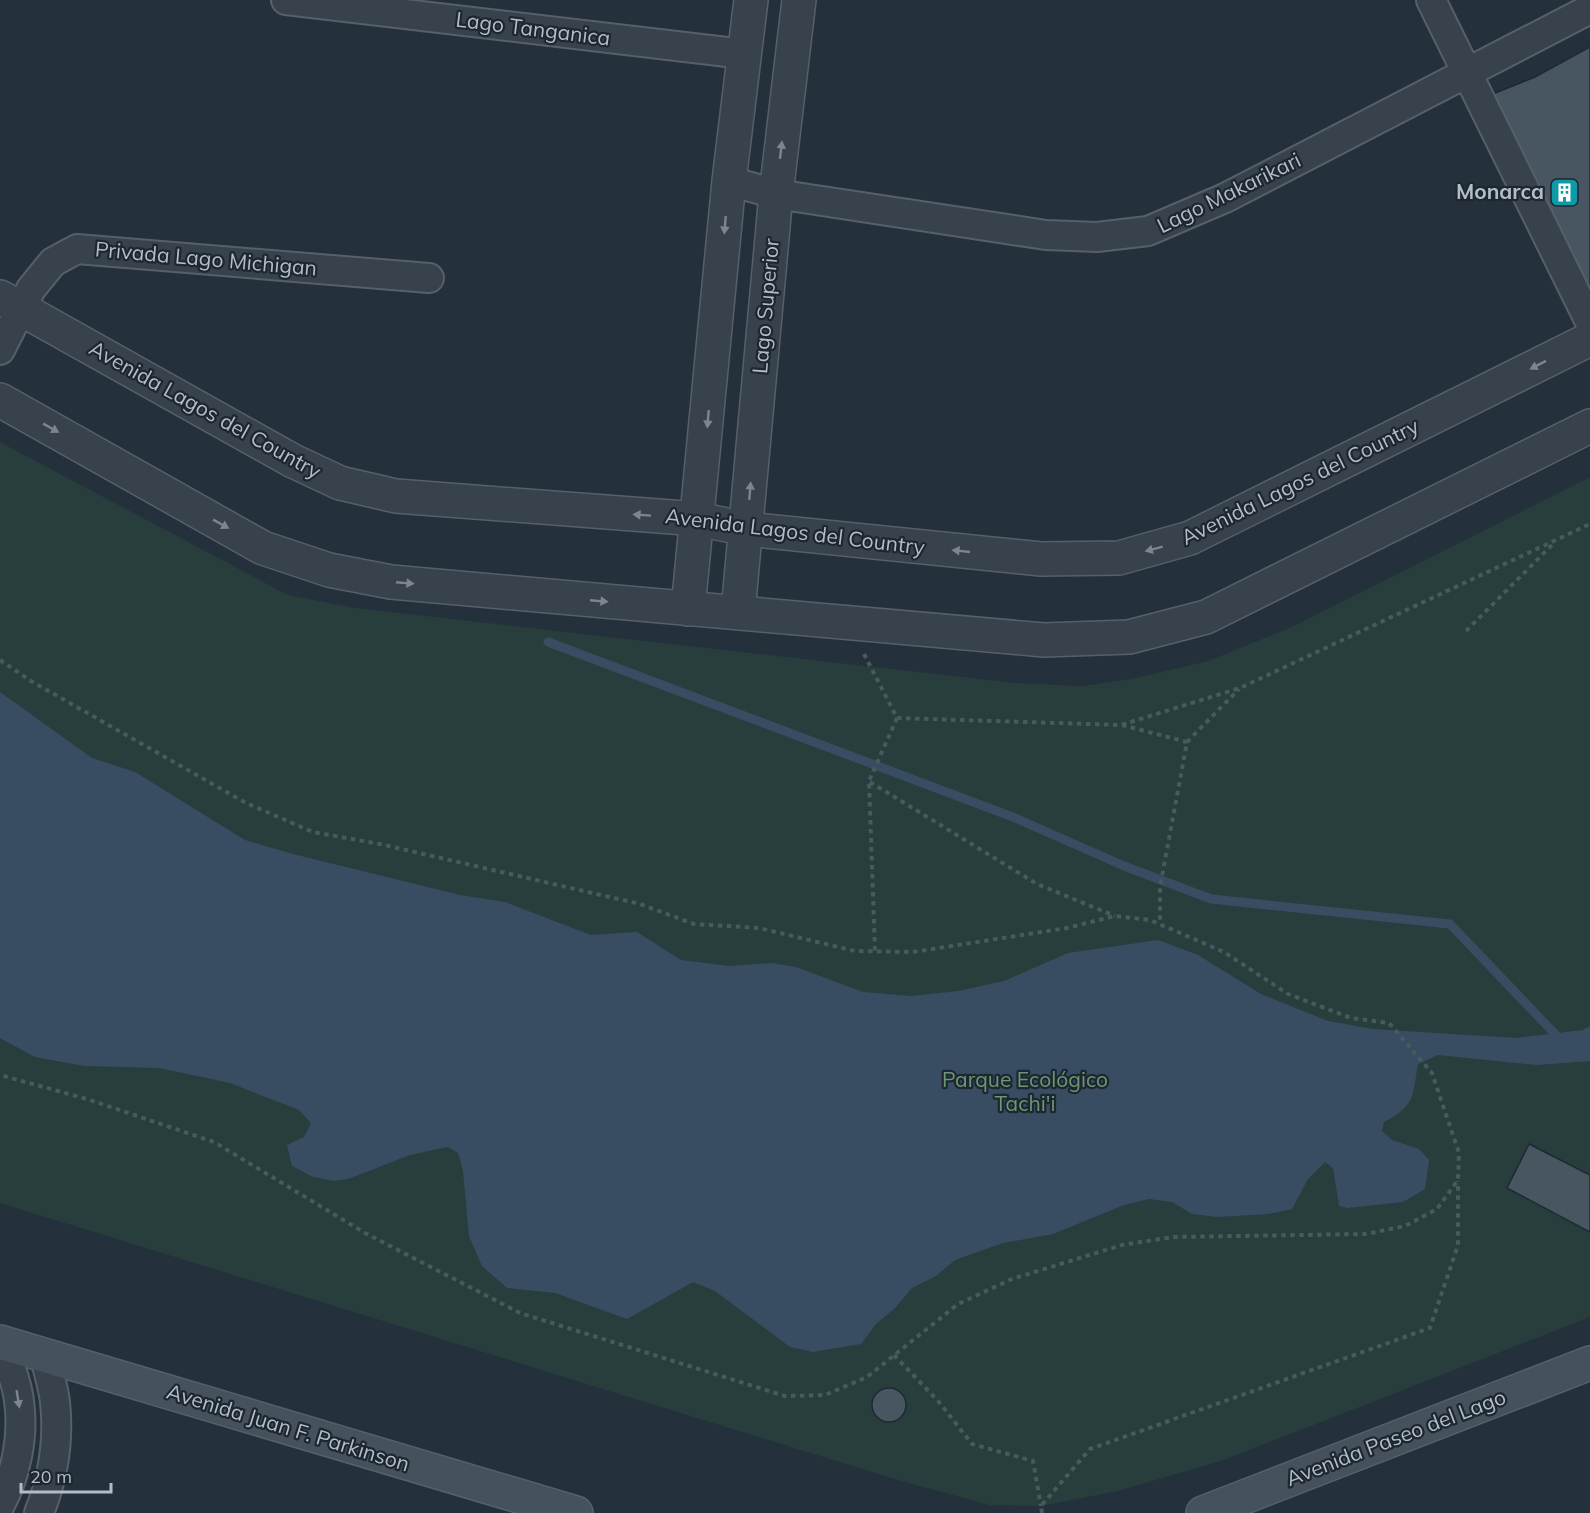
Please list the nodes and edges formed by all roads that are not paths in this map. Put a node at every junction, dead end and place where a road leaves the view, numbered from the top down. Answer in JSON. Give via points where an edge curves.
{"nodes":[{"id":1,"x":286,"y":0,"type":"edge"},
{"id":2,"x":751,"y":0,"type":"edge"},
{"id":3,"x":799,"y":0,"type":"edge"},
{"id":4,"x":1431,"y":0,"type":"edge"},
{"id":5,"x":1582,"y":7,"type":"edge"},
{"id":6,"x":744,"y":54,"type":"junction"},
{"id":7,"x":1467,"y":72,"type":"junction"},
{"id":8,"x":729,"y":181,"type":"junction"},
{"id":9,"x":776,"y":194,"type":"junction"},
{"id":10,"x":429,"y":278,"type":"dead end"},
{"id":11,"x":11,"y":303,"type":"edge"},
{"id":12,"x":1590,"y":322,"type":"edge"},
{"id":13,"x":1590,"y":339,"type":"edge"},
{"id":14,"x":0,"y":350,"type":"edge"},
{"id":15,"x":0,"y":399,"type":"edge"},
{"id":16,"x":1590,"y":426,"type":"edge"},
{"id":17,"x":698,"y":519,"type":"junction"},
{"id":18,"x":746,"y":529,"type":"junction"},
{"id":19,"x":688,"y":609,"type":"junction"},
{"id":20,"x":738,"y":612,"type":"junction"},
{"id":21,"x":1,"y":1343,"type":"edge"},
{"id":22,"x":45,"y":1356,"type":"junction"},
{"id":23,"x":1590,"y":1363,"type":"edge"},
{"id":24,"x":0,"y":1504,"type":"edge"},
{"id":25,"x":39,"y":1513,"type":"edge"},
{"id":26,"x":576,"y":1513,"type":"edge"},
{"id":27,"x":1203,"y":1513,"type":"edge"}],
"edges":[{"from":1,"to":6,"type":"street","name":"Lago Tanganica"},
{"from":2,"to":6,"type":"street"},
{"from":9,"to":3,"type":"street","name":"Lago Superior","one_way":true},
{"from":4,"to":7,"type":"street"},
{"from":5,"to":7,"type":"street","name":"Lago Makarikari"},
{"from":6,"to":8,"type":"street"},
{"from":7,"to":9,"type":"street","name":"Lago Makarikari","via":[[1225,198],[1148,231],[1098,237],[1046,235]]},
{"from":7,"to":12,"type":"street"},
{"from":8,"to":9,"type":"street","name":"Lago Makarikari"},
{"from":8,"to":17,"type":"street","one_way":true},
{"from":18,"to":9,"type":"street","name":"Lago Superior","one_way":true},
{"from":10,"to":11,"type":"street","name":"Privada Lago Michigan","via":[[77,249],[53,262],[31,289]]},
{"from":11,"to":14,"type":"street","name":"Privada Lago Michigan"},
{"from":17,"to":11,"type":"street","name":"Avenida Lagos del Country","one_way":true,"via":[[396,496],[340,483],[293,461]]},
{"from":13,"to":18,"type":"street","name":"Avenida Lagos del Country","one_way":true,"via":[[1190,538],[1119,558],[1041,559]]},
{"from":15,"to":19,"type":"street","one_way":true,"via":[[263,548],[329,570],[391,582]]},
{"from":16,"to":20,"type":"street","via":[[1206,618],[1129,638],[1044,640]]},
{"from":17,"to":18,"type":"street","name":"Avenida Lagos del Country"},
{"from":17,"to":19,"type":"street"},
{"from":18,"to":20,"type":"street","name":"Lago Superior"},
{"from":19,"to":20,"type":"street"},
{"from":21,"to":22,"type":"main road","name":"Avenida Juan F. Parkinson"},
{"from":21,"to":24,"type":"street","one_way":true,"via":[[19,1401],[20,1421],[13,1475]]},
{"from":22,"to":25,"type":"street","via":[[55,1402],[56,1431],[53,1466]]},
{"from":22,"to":26,"type":"main road","name":"Avenida Juan F. Parkinson"},
{"from":23,"to":27,"type":"main road","name":"Avenida Paseo del Lago"}]}
